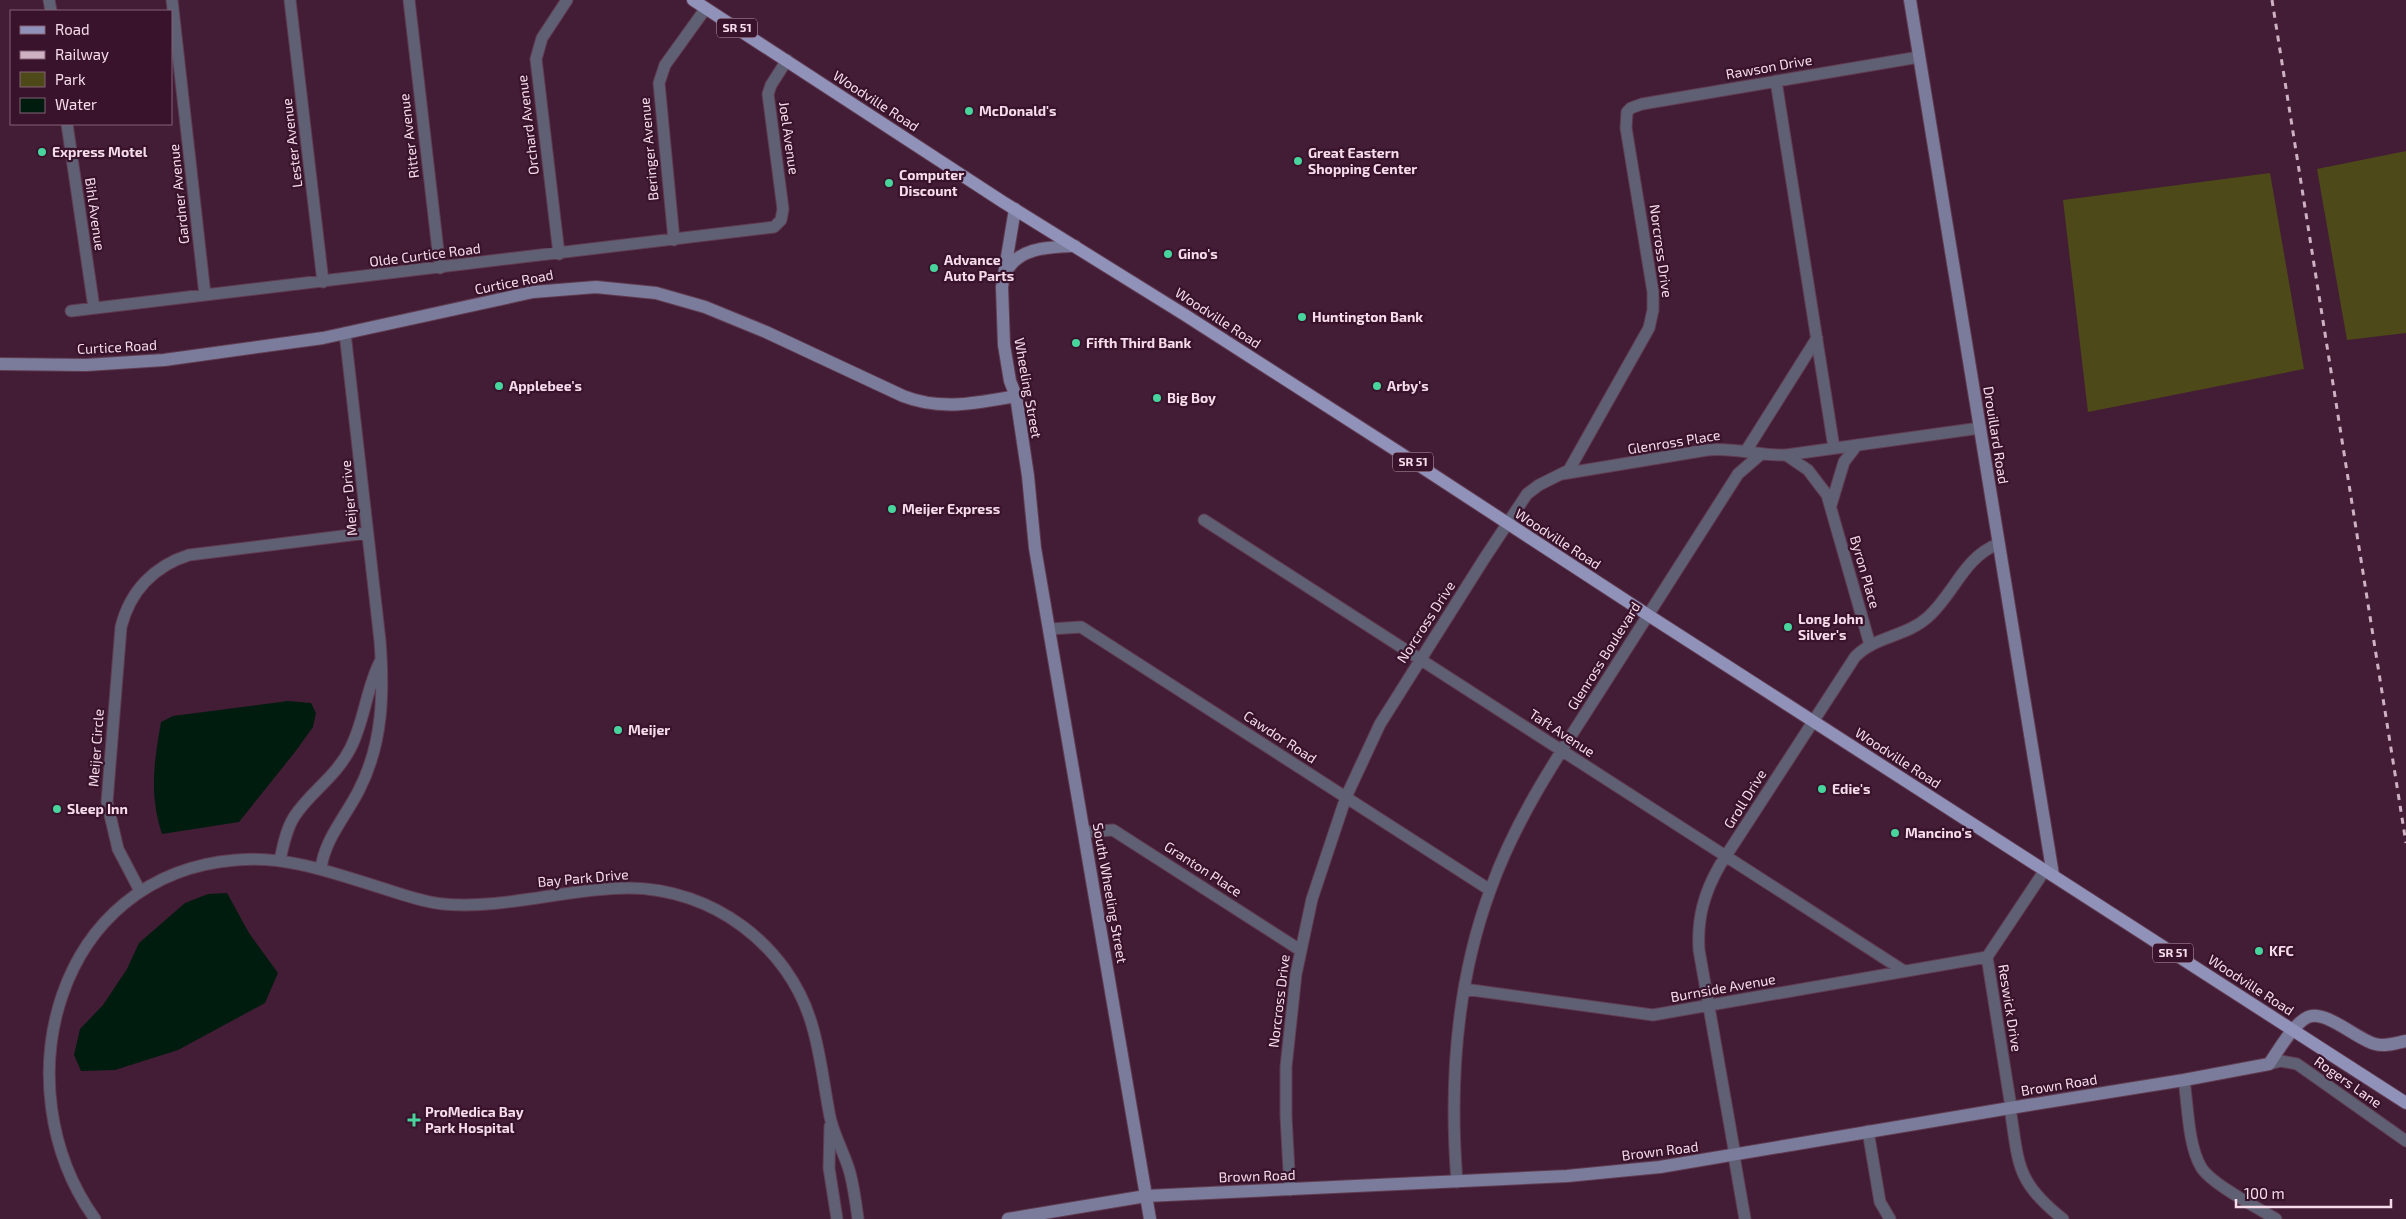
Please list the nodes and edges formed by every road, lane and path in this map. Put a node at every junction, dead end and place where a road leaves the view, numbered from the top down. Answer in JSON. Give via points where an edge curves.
{"nodes":[{"id":1,"x":172,"y":0,"type":"edge"},
{"id":2,"x":290,"y":0,"type":"edge"},
{"id":3,"x":409,"y":0,"type":"edge"},
{"id":4,"x":567,"y":0,"type":"edge"},
{"id":5,"x":693,"y":0,"type":"edge"},
{"id":6,"x":1910,"y":0,"type":"edge"},
{"id":7,"x":706,"y":8,"type":"junction"},
{"id":8,"x":1919,"y":57,"type":"junction"},
{"id":9,"x":787,"y":60,"type":"junction"},
{"id":10,"x":1776,"y":81,"type":"junction"},
{"id":11,"x":1627,"y":112,"type":"joint"},
{"id":12,"x":67,"y":125,"type":"edge"},
{"id":13,"x":1015,"y":209,"type":"junction"},
{"id":14,"x":780,"y":223,"type":"joint"},
{"id":15,"x":674,"y":240,"type":"junction"},
{"id":16,"x":1075,"y":246,"type":"junction"},
{"id":17,"x":559,"y":254,"type":"junction"},
{"id":18,"x":440,"y":268,"type":"junction"},
{"id":19,"x":1003,"y":279,"type":"junction"},
{"id":20,"x":323,"y":282,"type":"junction"},
{"id":21,"x":205,"y":295,"type":"junction"},
{"id":22,"x":94,"y":308,"type":"junction"},
{"id":23,"x":71,"y":310,"type":"dead end"},
{"id":24,"x":345,"y":333,"type":"junction"},
{"id":25,"x":1817,"y":338,"type":"junction"},
{"id":26,"x":0,"y":364,"type":"edge"},
{"id":27,"x":1016,"y":396,"type":"junction"},
{"id":28,"x":1980,"y":428,"type":"junction"},
{"id":29,"x":1856,"y":445,"type":"junction"},
{"id":30,"x":1834,"y":448,"type":"junction"},
{"id":31,"x":1746,"y":451,"type":"junction"},
{"id":32,"x":1761,"y":454,"type":"junction"},
{"id":33,"x":1786,"y":455,"type":"junction"},
{"id":34,"x":1562,"y":474,"type":"junction"},
{"id":35,"x":1831,"y":506,"type":"junction"},
{"id":36,"x":1204,"y":520,"type":"dead end"},
{"id":37,"x":1508,"y":524,"type":"junction"},
{"id":38,"x":367,"y":533,"type":"junction"},
{"id":39,"x":1998,"y":544,"type":"junction"},
{"id":40,"x":1040,"y":572,"type":"joint"},
{"id":41,"x":1648,"y":615,"type":"junction"},
{"id":42,"x":1050,"y":629,"type":"junction"},
{"id":43,"x":1870,"y":645,"type":"junction"},
{"id":44,"x":381,"y":660,"type":"junction"},
{"id":45,"x":1420,"y":660,"type":"junction"},
{"id":46,"x":1813,"y":721,"type":"junction"},
{"id":47,"x":1561,"y":750,"type":"junction"},
{"id":48,"x":1346,"y":797,"type":"junction"},
{"id":49,"x":1085,"y":832,"type":"junction"},
{"id":50,"x":1727,"y":857,"type":"junction"},
{"id":51,"x":280,"y":860,"type":"junction"},
{"id":52,"x":321,"y":869,"type":"junction"},
{"id":53,"x":2049,"y":872,"type":"junction"},
{"id":54,"x":1490,"y":890,"type":"junction"},
{"id":55,"x":140,"y":891,"type":"junction"},
{"id":56,"x":1300,"y":950,"type":"junction"},
{"id":57,"x":1987,"y":957,"type":"junction"},
{"id":58,"x":1904,"y":971,"type":"junction"},
{"id":59,"x":1464,"y":989,"type":"junction"},
{"id":60,"x":1708,"y":1005,"type":"junction"},
{"id":61,"x":2294,"y":1030,"type":"junction"},
{"id":62,"x":2406,"y":1041,"type":"edge"},
{"id":63,"x":2269,"y":1064,"type":"junction"},
{"id":64,"x":2184,"y":1080,"type":"junction"},
{"id":65,"x":2406,"y":1103,"type":"edge"},
{"id":66,"x":2011,"y":1107,"type":"junction"},
{"id":67,"x":830,"y":1122,"type":"junction"},
{"id":68,"x":1868,"y":1131,"type":"junction"},
{"id":69,"x":2406,"y":1140,"type":"edge"},
{"id":70,"x":1734,"y":1155,"type":"junction"},
{"id":71,"x":1458,"y":1182,"type":"junction"},
{"id":72,"x":1290,"y":1190,"type":"junction"},
{"id":73,"x":1146,"y":1196,"type":"junction"},
{"id":74,"x":95,"y":1219,"type":"edge"},
{"id":75,"x":837,"y":1219,"type":"edge"},
{"id":76,"x":858,"y":1219,"type":"edge"},
{"id":77,"x":1008,"y":1219,"type":"edge"},
{"id":78,"x":1150,"y":1219,"type":"edge"},
{"id":79,"x":1745,"y":1219,"type":"edge"},
{"id":80,"x":1890,"y":1219,"type":"edge"},
{"id":81,"x":2063,"y":1219,"type":"edge"},
{"id":82,"x":2276,"y":1219,"type":"edge"}],
"edges":[{"from":1,"to":21,"type":"street","name":"Gardner Avenue"},
{"from":2,"to":20,"type":"street","name":"Lester Avenue"},
{"from":3,"to":18,"type":"street","name":"Ritter Avenue"},
{"from":4,"to":17,"type":"street","name":"Orchard Avenue","via":[[542,38],[536,60]]},
{"from":5,"to":7,"type":"main road","name":"Woodville Road","number":"SR 51"},
{"from":6,"to":8,"type":"street","name":"Drouillard Road"},
{"from":7,"to":9,"type":"main road","name":"Woodville Road","number":"SR 51"},
{"from":7,"to":15,"type":"street","name":"Beringer Avenue","via":[[665,65],[659,83]]},
{"from":8,"to":10,"type":"street","name":"Rawson Drive"},
{"from":8,"to":28,"type":"street","name":"Drouillard Road"},
{"from":9,"to":13,"type":"main road","name":"Woodville Road","number":"SR 51"},
{"from":9,"to":14,"type":"street","name":"Joel Avenue","via":[[768,94],[782,196]]},
{"from":10,"to":11,"type":"street","name":"Rawson Drive","via":[[1642,104]]},
{"from":10,"to":25,"type":"street"},
{"from":11,"to":34,"type":"street","name":"Norcross Drive","via":[[1626,128],[1653,292],[1653,310],[1641,344],[1578,456]]},
{"from":12,"to":22,"type":"street","name":"Bihl Avenue"},
{"from":13,"to":16,"type":"main road","name":"Woodville Road","number":"SR 51"},
{"from":13,"to":19,"type":"street","name":"Wheeling Street"},
{"from":14,"to":15,"type":"street","name":"Olde Curtice Road","via":[[769,229]]},
{"from":15,"to":17,"type":"street","name":"Olde Curtice Road"},
{"from":16,"to":19,"type":"street","via":[[1030,251],[1010,266]]},
{"from":16,"to":37,"type":"main road","name":"Woodville Road","number":"SR 51"},
{"from":17,"to":18,"type":"street","name":"Olde Curtice Road"},
{"from":18,"to":20,"type":"street","name":"Olde Curtice Road"},
{"from":19,"to":27,"type":"street","name":"Wheeling Street","via":[[1004,345]]},
{"from":20,"to":21,"type":"street","name":"Olde Curtice Road"},
{"from":21,"to":22,"type":"street","name":"Olde Curtice Road"},
{"from":22,"to":23,"type":"street","name":"Olde Curtice Road"},
{"from":24,"to":26,"type":"street","name":"Curtice Road","via":[[125,364]]},
{"from":24,"to":27,"type":"street","name":"Curtice Road","via":[[532,292],[582,287],[620,288],[673,297],[710,309],[903,396],[926,403],[960,405]]},
{"from":24,"to":38,"type":"street","name":"Meijer Drive"},
{"from":25,"to":30,"type":"street"},
{"from":25,"to":31,"type":"street"},
{"from":27,"to":40,"type":"street","name":"Wheeling Street"},
{"from":28,"to":29,"type":"street"},
{"from":28,"to":39,"type":"street","name":"Drouillard Road"},
{"from":29,"to":30,"type":"street"},
{"from":29,"to":35,"type":"street","via":[[1844,462]]},
{"from":30,"to":33,"type":"street"},
{"from":31,"to":32,"type":"street"},
{"from":31,"to":34,"type":"street","name":"Glenross Place","via":[[1728,448],[1707,450]]},
{"from":32,"to":33,"type":"street"},
{"from":32,"to":41,"type":"street","name":"Glenross Boulevard","via":[[1738,474]]},
{"from":33,"to":35,"type":"street","name":"Byron Place","via":[[1817,479]]},
{"from":34,"to":37,"type":"street","name":"Norcross Drive","via":[[1532,489]]},
{"from":35,"to":43,"type":"street","name":"Byron Place"},
{"from":36,"to":45,"type":"street","name":"Taft Avenue"},
{"from":37,"to":41,"type":"main road","name":"Woodville Road","number":"SR 51"},
{"from":37,"to":45,"type":"street","name":"Norcross Drive"},
{"from":38,"to":44,"type":"street","name":"Meijer Drive"},
{"from":38,"to":55,"type":"street","name":"Meijer Circle","via":[[189,555],[162,567],[137,591],[121,627],[107,793],[118,849]]},
{"from":39,"to":43,"type":"street","name":"Groll Drive","via":[[1976,557],[1936,609],[1918,625]]},
{"from":39,"to":53,"type":"street","name":"Drouillard Road"},
{"from":40,"to":42,"type":"street","name":"South Wheeling Street"},
{"from":41,"to":46,"type":"main road","name":"Woodville Road","number":"SR 51"},
{"from":41,"to":47,"type":"street","name":"Glenross Boulevard"},
{"from":42,"to":48,"type":"street","name":"Cawdor Road","via":[[1081,627]]},
{"from":42,"to":49,"type":"street","name":"South Wheeling Street"},
{"from":43,"to":46,"type":"street","name":"Groll Drive","via":[[1855,657]]},
{"from":44,"to":51,"type":"street","name":"Meijer Drive","via":[[351,747],[334,774],[294,817]]},
{"from":44,"to":52,"type":"street","name":"Meijer Drive","via":[[382,706],[375,748],[360,789],[329,843]]},
{"from":45,"to":47,"type":"street","name":"Taft Avenue"},
{"from":45,"to":48,"type":"street","name":"Norcross Drive","via":[[1380,724]]},
{"from":46,"to":50,"type":"street","name":"Groll Drive"},
{"from":46,"to":53,"type":"main road","name":"Woodville Road","number":"SR 51"},
{"from":47,"to":50,"type":"street","name":"Taft Avenue"},
{"from":47,"to":54,"type":"street","name":"Glenross Boulevard","via":[[1520,820]]},
{"from":48,"to":54,"type":"street","name":"Cawdor Road"},
{"from":48,"to":56,"type":"street","name":"Norcross Drive","via":[[1322,867]]},
{"from":49,"to":56,"type":"street","name":"Granton Place","via":[[1113,830]]},
{"from":49,"to":73,"type":"street","name":"South Wheeling Street"},
{"from":50,"to":58,"type":"street","name":"Taft Avenue"},
{"from":50,"to":60,"type":"street","name":"Groll Drive","via":[[1709,885],[1700,916],[1699,950]]},
{"from":51,"to":52,"type":"street","name":"Bay Park Drive"},
{"from":51,"to":55,"type":"street","name":"Bay Park Drive","via":[[250,859],[204,865],[172,875]]},
{"from":52,"to":67,"type":"street","name":"Bay Park Drive","via":[[444,904],[475,904],[640,888],[677,894],[720,911],[748,929],[765,945],[798,990],[813,1029]]},
{"from":53,"to":57,"type":"street","name":"Reswick Drive"},
{"from":53,"to":61,"type":"main road","name":"Woodville Road","number":"SR 51"},
{"from":54,"to":59,"type":"street","name":"Glenross Boulevard"},
{"from":55,"to":74,"type":"street","via":[[103,920],[75,954],[53,997],[41,1045],[40,1092],[49,1138],[70,1185]]},
{"from":56,"to":72,"type":"street","name":"Norcross Drive","via":[[1286,1067]]},
{"from":57,"to":58,"type":"street","name":"Burnside Avenue"},
{"from":57,"to":66,"type":"street","name":"Reswick Drive"},
{"from":58,"to":60,"type":"street","name":"Burnside Avenue"},
{"from":59,"to":60,"type":"street","name":"Burnside Avenue","via":[[1647,1015]]},
{"from":59,"to":71,"type":"street","name":"Glenross Boulevard","via":[[1454,1084]]},
{"from":60,"to":70,"type":"street","name":"Groll Drive"},
{"from":61,"to":62,"type":"street","via":[[2314,1015],[2326,1018],[2376,1045]]},
{"from":61,"to":63,"type":"street"},
{"from":61,"to":65,"type":"main road","name":"Woodville Road","number":"SR 51"},
{"from":63,"to":64,"type":"street","name":"Brown Road"},
{"from":63,"to":69,"type":"street","name":"Rogers Lane","via":[[2281,1061],[2297,1064]]},
{"from":64,"to":66,"type":"street","name":"Brown Road"},
{"from":64,"to":82,"type":"street","via":[[2195,1151],[2201,1167],[2212,1179]]},
{"from":66,"to":68,"type":"street","name":"Brown Road"},
{"from":66,"to":81,"type":"street","name":"Reswick Drive","via":[[2024,1179],[2036,1197]]},
{"from":67,"to":75,"type":"street","name":"Bay Park Drive","via":[[828,1168]]},
{"from":67,"to":76,"type":"street","name":"Bay Park Drive","via":[[851,1176]]},
{"from":68,"to":70,"type":"street","name":"Brown Road"},
{"from":68,"to":80,"type":"street","via":[[1880,1202]]},
{"from":70,"to":71,"type":"street","name":"Brown Road","via":[[1609,1173]]},
{"from":70,"to":79,"type":"street","name":"Groll Drive"},
{"from":71,"to":72,"type":"street","name":"Brown Road"},
{"from":72,"to":73,"type":"street","name":"Brown Road"},
{"from":73,"to":77,"type":"street","name":"Brown Road"},
{"from":73,"to":78,"type":"street","name":"South Wheeling Street"}]}
